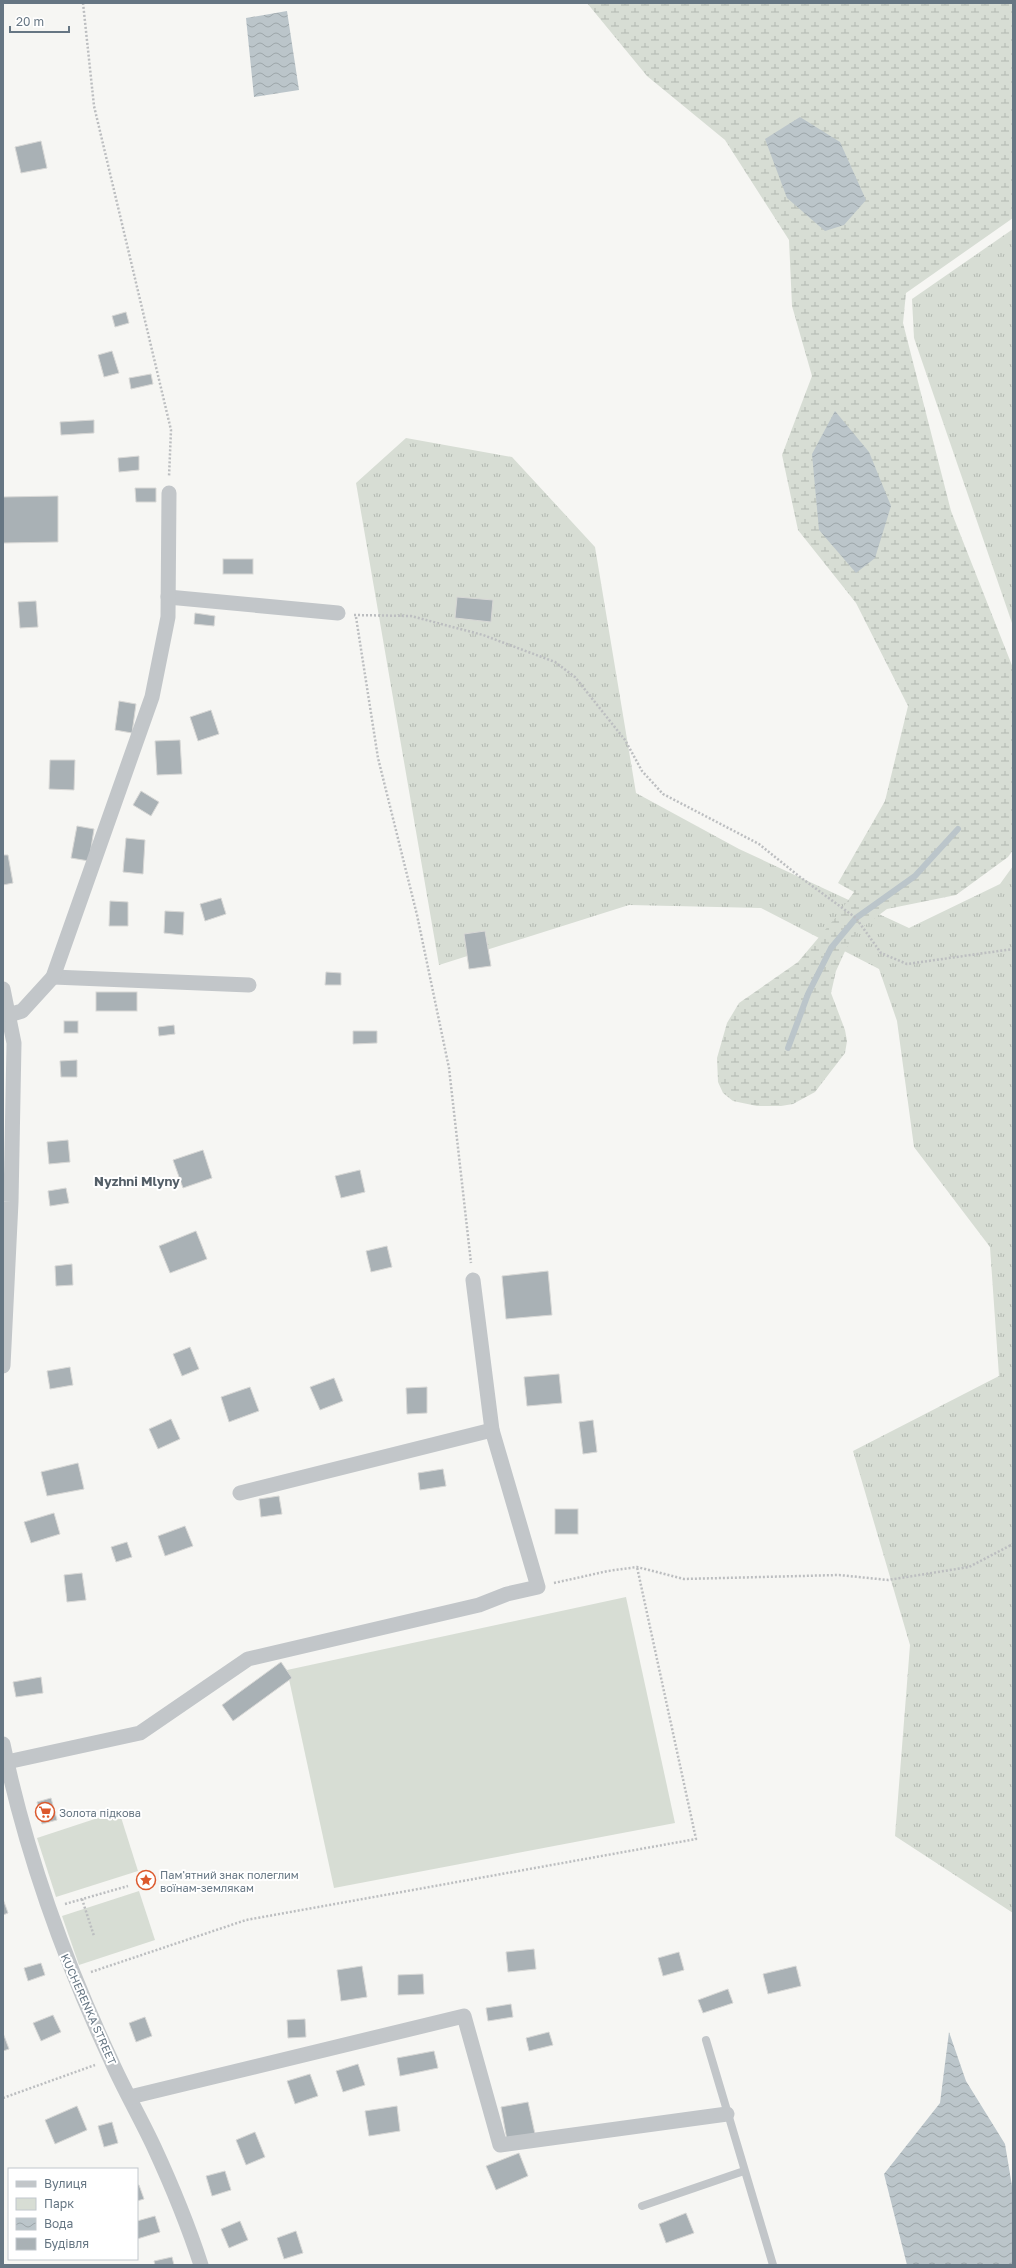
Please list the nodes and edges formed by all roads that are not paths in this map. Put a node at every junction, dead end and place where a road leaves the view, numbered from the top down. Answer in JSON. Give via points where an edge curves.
{"nodes":[{"id":1,"x":169,"y":493,"type":"road end"},
{"id":2,"x":168,"y":597,"type":"junction"},
{"id":3,"x":338,"y":613,"type":"road end"},
{"id":4,"x":53,"y":977,"type":"junction"},
{"id":5,"x":249,"y":985,"type":"dead end"},
{"id":6,"x":3,"y":989,"type":"edge"},
{"id":7,"x":9,"y":1015,"type":"junction"},
{"id":8,"x":473,"y":1280,"type":"road end"},
{"id":9,"x":5,"y":1312,"type":"edge"},
{"id":10,"x":3,"y":1366,"type":"edge"},
{"id":11,"x":492,"y":1430,"type":"junction"},
{"id":12,"x":240,"y":1493,"type":"dead end"},
{"id":13,"x":3,"y":1744,"type":"edge"},
{"id":14,"x":7,"y":1762,"type":"junction"},
{"id":15,"x":706,"y":2040,"type":"dead end"},
{"id":16,"x":130,"y":2097,"type":"junction"},
{"id":17,"x":727,"y":2114,"type":"junction"},
{"id":18,"x":744,"y":2171,"type":"junction"},
{"id":19,"x":642,"y":2206,"type":"dead end"},
{"id":20,"x":201,"y":2265,"type":"edge"},
{"id":21,"x":773,"y":2265,"type":"edge"}],
"edges":[{"from":1,"to":2,"type":"street"},
{"from":2,"to":3,"type":"street"},
{"from":2,"to":4,"type":"street","via":[[168,617],[152,697]]},
{"from":4,"to":5,"type":"street"},
{"from":4,"to":7,"type":"street","via":[[22,1011]]},
{"from":6,"to":7,"type":"street"},
{"from":7,"to":9,"type":"street","via":[[14,1043]]},
{"from":8,"to":11,"type":"street"},
{"from":9,"to":10,"type":"street"},
{"from":11,"to":12,"type":"street"},
{"from":11,"to":14,"type":"street","via":[[538,1587],[507,1594],[479,1605],[248,1659],[140,1733]]},
{"from":13,"to":14,"type":"street","name":"KUCHERENKA STREET"},
{"from":14,"to":16,"type":"street","name":"KUCHERENKA STREET","via":[[28,1846],[48,1910],[74,1978],[110,2060]]},
{"from":15,"to":17,"type":"lane"},
{"from":16,"to":17,"type":"street","via":[[464,2016],[500,2145]]},
{"from":16,"to":20,"type":"street","name":"KUCHERENKA STREET","via":[[171,2185]]},
{"from":17,"to":18,"type":"lane"},
{"from":18,"to":19,"type":"lane"},
{"from":18,"to":21,"type":"lane"}]}
